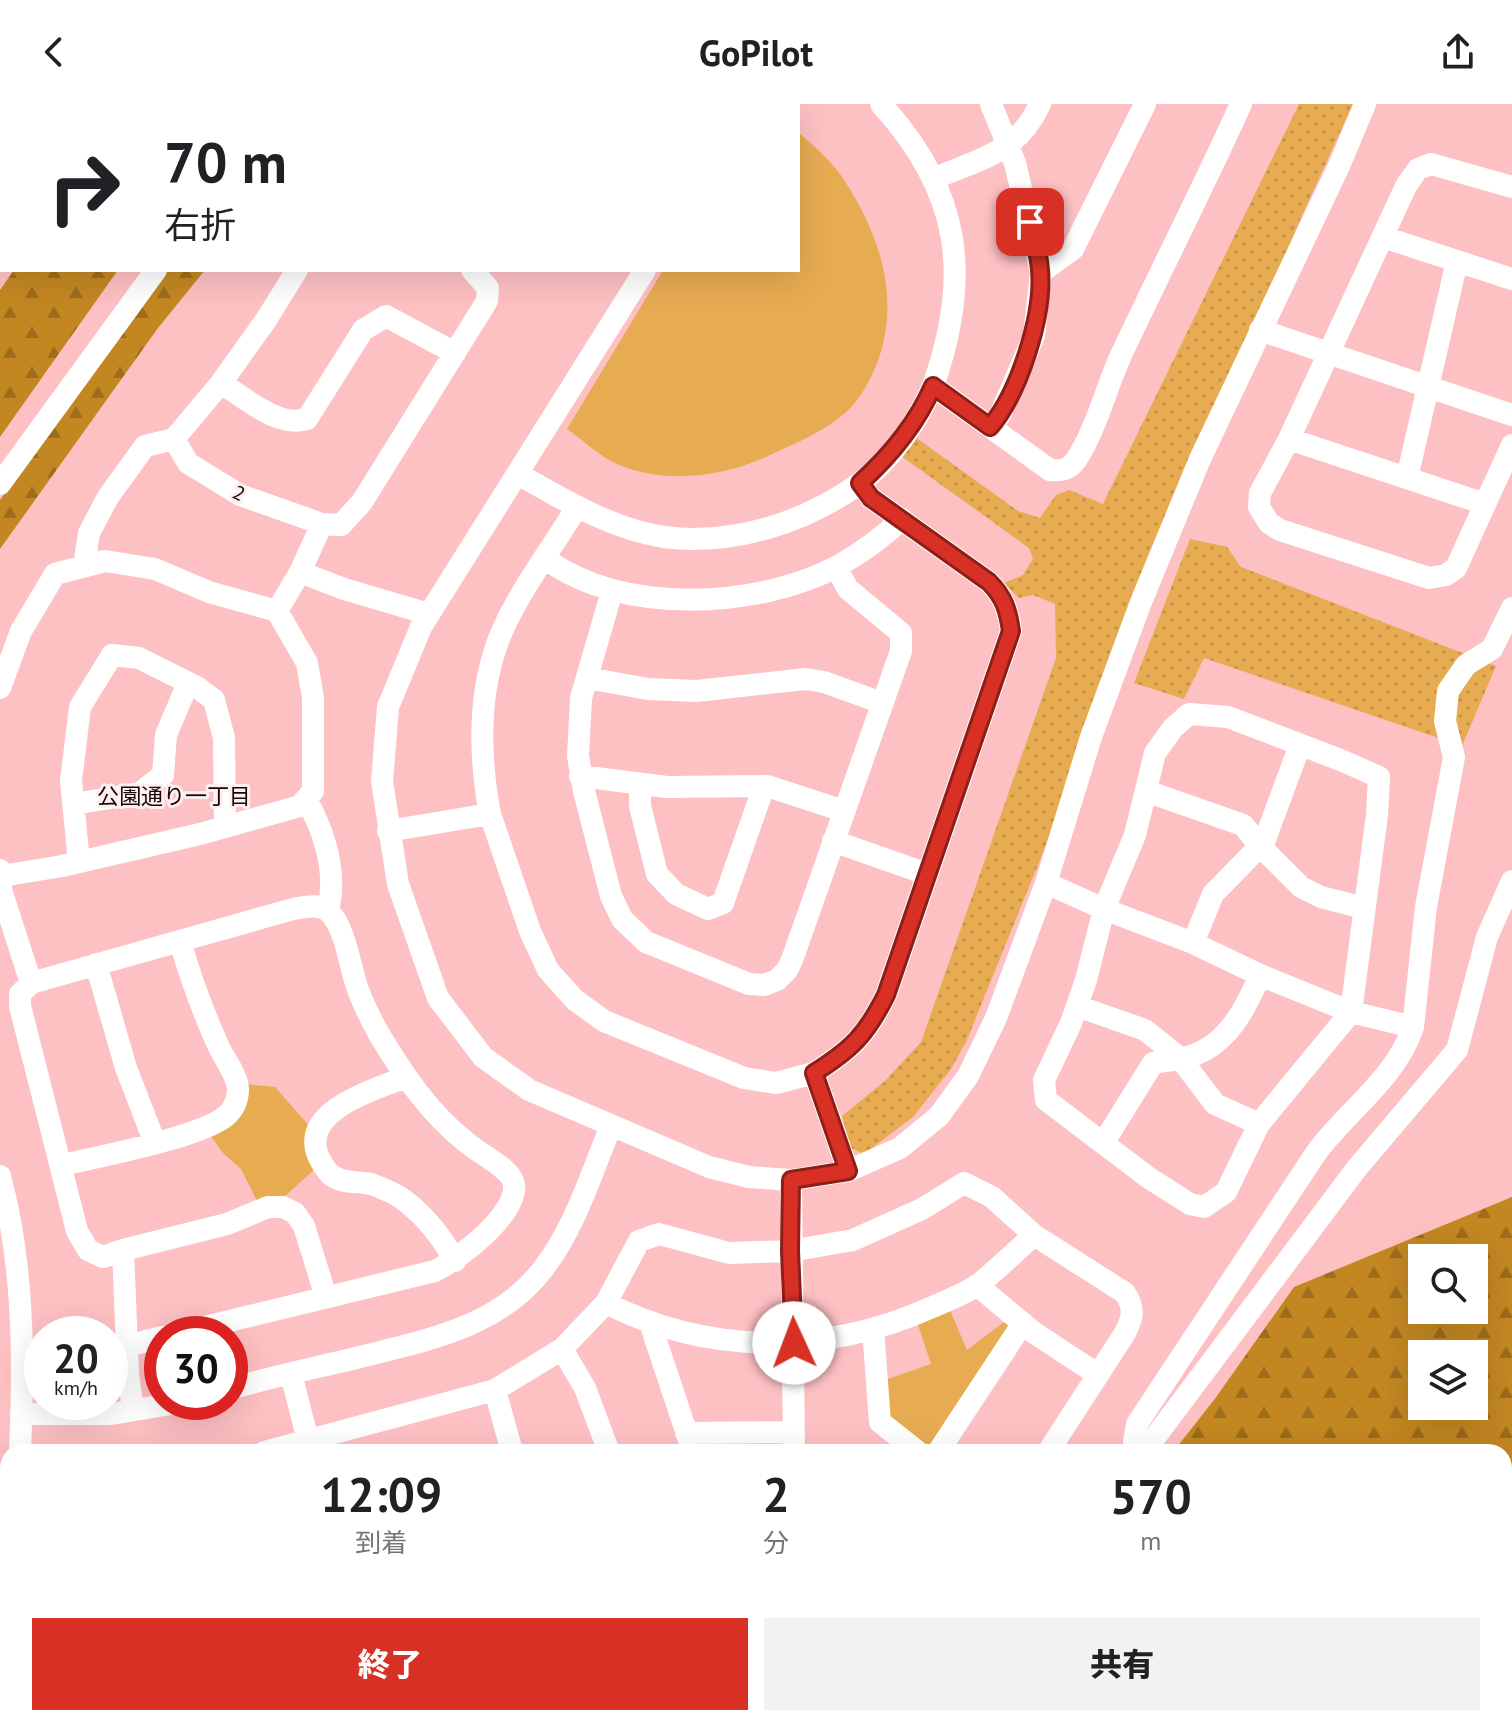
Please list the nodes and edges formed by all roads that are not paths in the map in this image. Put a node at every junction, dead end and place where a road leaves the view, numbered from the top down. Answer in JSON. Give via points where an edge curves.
{"nodes":[{"id":1,"x":881,"y":104,"type":"edge"},
{"id":2,"x":991,"y":104,"type":"edge"},
{"id":3,"x":1040,"y":104,"type":"edge"},
{"id":4,"x":1145,"y":104,"type":"edge"},
{"id":5,"x":1241,"y":104,"type":"edge"},
{"id":6,"x":1365,"y":104,"type":"edge"},
{"id":7,"x":1009,"y":147,"type":"junction"},
{"id":8,"x":933,"y":179,"type":"junction"},
{"id":9,"x":1512,"y":187,"type":"edge"},
{"id":10,"x":1383,"y":237,"type":"junction"},
{"id":11,"x":1457,"y":261,"type":"junction"},
{"id":12,"x":155,"y":272,"type":"edge"},
{"id":13,"x":296,"y":272,"type":"edge"},
{"id":14,"x":474,"y":272,"type":"edge"},
{"id":15,"x":644,"y":272,"type":"edge"},
{"id":16,"x":1041,"y":272,"type":"junction"},
{"id":17,"x":1512,"y":279,"type":"edge"},
{"id":18,"x":1260,"y":330,"type":"junction"},
{"id":19,"x":455,"y":353,"type":"junction"},
{"id":20,"x":1328,"y":354,"type":"junction"},
{"id":21,"x":221,"y":383,"type":"junction"},
{"id":22,"x":933,"y":386,"type":"junction"},
{"id":23,"x":1428,"y":388,"type":"junction"},
{"id":24,"x":1512,"y":415,"type":"edge"},
{"id":25,"x":990,"y":427,"type":"junction"},
{"id":26,"x":174,"y":439,"type":"junction"},
{"id":27,"x":1289,"y":439,"type":"junction"},
{"id":28,"x":1512,"y":445,"type":"edge"},
{"id":29,"x":518,"y":474,"type":"junction"},
{"id":30,"x":1407,"y":478,"type":"junction"},
{"id":31,"x":860,"y":483,"type":"junction"},
{"id":32,"x":0,"y":484,"type":"edge"},
{"id":33,"x":1485,"y":504,"type":"junction"},
{"id":34,"x":577,"y":507,"type":"junction"},
{"id":35,"x":902,"y":519,"type":"junction"},
{"id":36,"x":322,"y":524,"type":"junction"},
{"id":37,"x":546,"y":559,"type":"junction"},
{"id":38,"x":84,"y":566,"type":"junction"},
{"id":39,"x":836,"y":567,"type":"junction"},
{"id":40,"x":300,"y":572,"type":"junction"},
{"id":41,"x":612,"y":591,"type":"junction"},
{"id":42,"x":1512,"y":608,"type":"edge"},
{"id":43,"x":277,"y":611,"type":"junction"},
{"id":44,"x":429,"y":614,"type":"junction"},
{"id":45,"x":587,"y":678,"type":"junction"},
{"id":46,"x":188,"y":683,"type":"junction"},
{"id":47,"x":0,"y":688,"type":"edge"},
{"id":48,"x":882,"y":703,"type":"junction"},
{"id":49,"x":1300,"y":745,"type":"junction"},
{"id":50,"x":580,"y":776,"type":"junction"},
{"id":51,"x":640,"y":784,"type":"junction"},
{"id":52,"x":764,"y":786,"type":"junction"},
{"id":53,"x":1146,"y":791,"type":"junction"},
{"id":54,"x":306,"y":799,"type":"junction"},
{"id":55,"x":74,"y":804,"type":"junction"},
{"id":56,"x":844,"y":811,"type":"junction"},
{"id":57,"x":490,"y":814,"type":"junction"},
{"id":58,"x":225,"y":827,"type":"junction"},
{"id":59,"x":388,"y":831,"type":"junction"},
{"id":60,"x":833,"y":841,"type":"junction"},
{"id":61,"x":1260,"y":846,"type":"junction"},
{"id":62,"x":79,"y":862,"type":"junction"},
{"id":63,"x":1,"y":873,"type":"edge"},
{"id":64,"x":927,"y":874,"type":"junction"},
{"id":65,"x":1512,"y":881,"type":"edge"},
{"id":66,"x":1046,"y":883,"type":"junction"},
{"id":67,"x":1364,"y":908,"type":"junction"},
{"id":68,"x":1104,"y":909,"type":"junction"},
{"id":69,"x":328,"y":911,"type":"junction"},
{"id":70,"x":180,"y":941,"type":"junction"},
{"id":71,"x":1193,"y":943,"type":"junction"},
{"id":72,"x":96,"y":964,"type":"junction"},
{"id":73,"x":1260,"y":975,"type":"junction"},
{"id":74,"x":31,"y":983,"type":"junction"},
{"id":75,"x":1077,"y":1006,"type":"junction"},
{"id":76,"x":1351,"y":1012,"type":"junction"},
{"id":77,"x":1413,"y":1027,"type":"junction"},
{"id":78,"x":1180,"y":1058,"type":"junction"},
{"id":79,"x":814,"y":1073,"type":"junction"},
{"id":80,"x":406,"y":1077,"type":"junction"},
{"id":81,"x":1259,"y":1124,"type":"junction"},
{"id":82,"x":611,"y":1126,"type":"junction"},
{"id":83,"x":1104,"y":1142,"type":"junction"},
{"id":84,"x":155,"y":1143,"type":"junction"},
{"id":85,"x":62,"y":1165,"type":"junction"},
{"id":86,"x":848,"y":1171,"type":"junction"},
{"id":87,"x":0,"y":1176,"type":"edge"},
{"id":88,"x":791,"y":1180,"type":"junction"},
{"id":89,"x":1034,"y":1235,"type":"junction"},
{"id":90,"x":123,"y":1250,"type":"junction"},
{"id":91,"x":790,"y":1251,"type":"junction"},
{"id":92,"x":455,"y":1261,"type":"junction"},
{"id":93,"x":977,"y":1285,"type":"junction"},
{"id":94,"x":326,"y":1297,"type":"junction"},
{"id":95,"x":606,"y":1303,"type":"junction"},
{"id":96,"x":126,"y":1316,"type":"edge"},
{"id":97,"x":248,"y":1316,"type":"edge"},
{"id":98,"x":650,"y":1323,"type":"junction"},
{"id":99,"x":1023,"y":1323,"type":"junction"},
{"id":100,"x":873,"y":1329,"type":"junction"},
{"id":101,"x":794,"y":1343,"type":"junction"},
{"id":102,"x":562,"y":1349,"type":"junction"},
{"id":103,"x":128,"y":1357,"type":"edge"},
{"id":104,"x":291,"y":1374,"type":"junction"},
{"id":105,"x":1097,"y":1374,"type":"junction"},
{"id":106,"x":248,"y":1385,"type":"edge"},
{"id":107,"x":495,"y":1390,"type":"junction"},
{"id":108,"x":144,"y":1408,"type":"edge"},
{"id":109,"x":133,"y":1410,"type":"junction"},
{"id":110,"x":21,"y":1414,"type":"junction"},
{"id":111,"x":689,"y":1442,"type":"edge"},
{"id":112,"x":793,"y":1442,"type":"edge"},
{"id":113,"x":20,"y":1444,"type":"edge"},
{"id":114,"x":308,"y":1444,"type":"edge"},
{"id":115,"x":319,"y":1444,"type":"edge"},
{"id":116,"x":510,"y":1444,"type":"edge"},
{"id":117,"x":606,"y":1444,"type":"edge"},
{"id":118,"x":908,"y":1444,"type":"edge"},
{"id":119,"x":943,"y":1444,"type":"edge"},
{"id":120,"x":1053,"y":1444,"type":"edge"},
{"id":121,"x":1135,"y":1444,"type":"edge"},
{"id":122,"x":1150,"y":1444,"type":"edge"}],
"edges":[{"from":1,"to":8,"type":"street","via":[[925,160]]},
{"from":2,"to":7,"type":"street"},
{"from":3,"to":7,"type":"street"},
{"from":4,"to":16,"type":"street","via":[[1073,249]]},
{"from":5,"to":25,"type":"street","via":[[1074,463],[1064,471],[1050,470]]},
{"from":6,"to":18,"type":"street"},
{"from":7,"to":8,"type":"street"},
{"from":7,"to":16,"type":"street"},
{"from":8,"to":22,"type":"street","via":[[955,255],[954,307]]},
{"from":9,"to":10,"type":"street","via":[[1431,164],[1418,169]]},
{"from":10,"to":11,"type":"street"},
{"from":10,"to":20,"type":"street"},
{"from":11,"to":17,"type":"street"},
{"from":11,"to":23,"type":"street"},
{"from":12,"to":32,"type":"street"},
{"from":13,"to":21,"type":"street"},
{"from":14,"to":19,"type":"street","via":[[488,288],[487,301]]},
{"from":15,"to":29,"type":"street"},
{"from":16,"to":25,"type":"street","via":[[1034,336]]},
{"from":18,"to":20,"type":"street"},
{"from":18,"to":66,"type":"street","via":[[1141,602],[1091,737]]},
{"from":19,"to":21,"type":"street","via":[[386,316],[363,330],[307,419],[295,423]]},
{"from":19,"to":36,"type":"street","via":[[362,502],[341,525]]},
{"from":20,"to":23,"type":"street"},
{"from":20,"to":27,"type":"street"},
{"from":21,"to":26,"type":"street"},
{"from":22,"to":25,"type":"street"},
{"from":22,"to":31,"type":"street","via":[[900,442]]},
{"from":23,"to":24,"type":"street"},
{"from":23,"to":30,"type":"street"},
{"from":26,"to":36,"type":"street","name":"2","via":[[188,463],[240,495]]},
{"from":26,"to":38,"type":"street","via":[[145,446],[108,497],[89,533]]},
{"from":27,"to":30,"type":"street"},
{"from":27,"to":33,"type":"street","via":[[1260,493],[1259,507],[1280,530],[1429,578],[1456,568]]},
{"from":28,"to":33,"type":"street"},
{"from":29,"to":34,"type":"street"},
{"from":29,"to":44,"type":"street"},
{"from":30,"to":33,"type":"street"},
{"from":31,"to":34,"type":"street","via":[[788,521],[719,538],[662,537]]},
{"from":31,"to":35,"type":"street","via":[[871,498]]},
{"from":34,"to":37,"type":"street"},
{"from":35,"to":39,"type":"street"},
{"from":35,"to":64,"type":"street","via":[[1001,594],[1011,631]]},
{"from":36,"to":40,"type":"street"},
{"from":37,"to":41,"type":"street"},
{"from":37,"to":57,"type":"street","via":[[495,650],[483,711]]},
{"from":38,"to":43,"type":"street","via":[[105,561],[155,569],[209,592]]},
{"from":38,"to":47,"type":"street","via":[[55,574],[21,631]]},
{"from":39,"to":41,"type":"street","via":[[778,587],[723,597],[661,598]]},
{"from":39,"to":48,"type":"street","via":[[848,589],[901,633],[901,651]]},
{"from":40,"to":43,"type":"street"},
{"from":40,"to":44,"type":"street"},
{"from":41,"to":45,"type":"street"},
{"from":42,"to":77,"type":"street","via":[[1492,649],[1466,665],[1448,691],[1445,721],[1454,757],[1426,907]]},
{"from":43,"to":54,"type":"street","via":[[307,663],[313,698],[313,791]]},
{"from":44,"to":59,"type":"street","via":[[388,707],[382,781]]},
{"from":45,"to":48,"type":"street","via":[[697,691],[805,679]]},
{"from":45,"to":50,"type":"street","via":[[579,718]]},
{"from":46,"to":55,"type":"street","via":[[166,735],[163,775],[140,793]]},
{"from":46,"to":55,"type":"street","via":[[139,658],[112,655],[80,707],[71,781]]},
{"from":46,"to":58,"type":"street","via":[[214,700],[221,725]]},
{"from":48,"to":56,"type":"street"},
{"from":49,"to":53,"type":"street","via":[[1228,717],[1189,714],[1155,753]]},
{"from":49,"to":61,"type":"street"},
{"from":49,"to":67,"type":"street","via":[[1379,777]]},
{"from":50,"to":51,"type":"street"},
{"from":50,"to":60,"type":"street","via":[[611,896],[626,926],[646,942],[749,984],[764,985],[787,970]]},
{"from":51,"to":52,"type":"street"},
{"from":51,"to":52,"type":"street","via":[[640,806],[657,874],[676,894],[708,909],[723,903]]},
{"from":52,"to":56,"type":"street"},
{"from":53,"to":61,"type":"street","via":[[1243,825]]},
{"from":53,"to":68,"type":"street","via":[[1135,835]]},
{"from":54,"to":58,"type":"street","via":[[300,806]]},
{"from":54,"to":69,"type":"street","via":[[328,854],[333,891]]},
{"from":55,"to":62,"type":"street"},
{"from":56,"to":60,"type":"street"},
{"from":57,"to":59,"type":"street"},
{"from":57,"to":79,"type":"street","via":[[530,931],[548,970],[575,1000],[604,1021],[744,1078],[776,1083]]},
{"from":58,"to":62,"type":"street"},
{"from":59,"to":82,"type":"street","via":[[398,884],[438,998],[483,1057],[529,1090]]},
{"from":60,"to":64,"type":"street"},
{"from":61,"to":67,"type":"street","via":[[1301,887]]},
{"from":61,"to":71,"type":"street","via":[[1213,894]]},
{"from":62,"to":63,"type":"street"},
{"from":63,"to":74,"type":"street","via":[[1,890]]},
{"from":64,"to":79,"type":"street","via":[[873,1021],[858,1042]]},
{"from":65,"to":122,"type":"street","via":[[1487,937],[1457,1050],[1357,1168]]},
{"from":66,"to":68,"type":"street"},
{"from":66,"to":86,"type":"street","via":[[996,1018],[968,1076],[939,1116],[900,1148]]},
{"from":67,"to":76,"type":"street"},
{"from":68,"to":71,"type":"street"},
{"from":68,"to":75,"type":"street"},
{"from":69,"to":70,"type":"street","via":[[314,905],[293,909]]},
{"from":69,"to":80,"type":"street","via":[[340,930],[368,1016]]},
{"from":70,"to":72,"type":"street"},
{"from":70,"to":84,"type":"street","via":[[238,1087],[236,1105],[224,1118]]},
{"from":71,"to":73,"type":"street"},
{"from":72,"to":74,"type":"street"},
{"from":72,"to":84,"type":"street","via":[[126,1068]]},
{"from":73,"to":76,"type":"street"},
{"from":73,"to":78,"type":"street","via":[[1246,1010],[1219,1041]]},
{"from":74,"to":85,"type":"street","via":[[20,994],[20,1006]]},
{"from":75,"to":78,"type":"street","via":[[1145,1030]]},
{"from":75,"to":83,"type":"street","via":[[1044,1080],[1046,1100]]},
{"from":76,"to":77,"type":"street"},
{"from":76,"to":81,"type":"street"},
{"from":77,"to":121,"type":"street","via":[[1393,1067],[1316,1153],[1137,1424]]},
{"from":78,"to":81,"type":"street","via":[[1215,1104]]},
{"from":78,"to":83,"type":"street","via":[[1153,1063]]},
{"from":79,"to":86,"type":"street"},
{"from":80,"to":92,"type":"street","via":[[438,1119],[510,1173],[515,1186],[497,1221]]},
{"from":80,"to":92,"type":"street","via":[[340,1105],[317,1130],[318,1157],[330,1174],[404,1200],[433,1228]]},
{"from":81,"to":83,"type":"street","via":[[1226,1192],[1204,1207],[1149,1178]]},
{"from":82,"to":88,"type":"street","via":[[709,1167]]},
{"from":82,"to":104,"type":"street","via":[[555,1251],[507,1304],[448,1335]]},
{"from":84,"to":85,"type":"street"},
{"from":85,"to":90,"type":"street","via":[[77,1231],[88,1250],[103,1257]]},
{"from":86,"to":88,"type":"street"},
{"from":87,"to":110,"type":"street","via":[[19,1284]]},
{"from":88,"to":91,"type":"street"},
{"from":89,"to":91,"type":"street","via":[[992,1197],[964,1183],[853,1240]]},
{"from":89,"to":93,"type":"street"},
{"from":89,"to":105,"type":"street","via":[[1125,1293],[1131,1303],[1134,1315]]},
{"from":90,"to":94,"type":"street","via":[[283,1207],[304,1226]]},
{"from":90,"to":96,"type":"street"},
{"from":91,"to":95,"type":"street","via":[[729,1253],[659,1234],[639,1241]]},
{"from":91,"to":101,"type":"street"},
{"from":92,"to":94,"type":"street","via":[[435,1271]]},
{"from":93,"to":99,"type":"street"},
{"from":93,"to":100,"type":"street"},
{"from":94,"to":97,"type":"street"},
{"from":95,"to":98,"type":"street"},
{"from":95,"to":102,"type":"street"},
{"from":98,"to":101,"type":"street","via":[[687,1335]]},
{"from":98,"to":111,"type":"street"},
{"from":99,"to":105,"type":"street"},
{"from":99,"to":119,"type":"street"},
{"from":100,"to":101,"type":"street"},
{"from":100,"to":118,"type":"street","via":[[880,1422]]},
{"from":101,"to":112,"type":"street"},
{"from":102,"to":107,"type":"street"},
{"from":102,"to":117,"type":"street","via":[[585,1388]]},
{"from":103,"to":109,"type":"street"},
{"from":104,"to":106,"type":"street"},
{"from":104,"to":114,"type":"street"},
{"from":105,"to":120,"type":"street"},
{"from":107,"to":115,"type":"street"},
{"from":107,"to":116,"type":"street"},
{"from":108,"to":109,"type":"street"},
{"from":109,"to":110,"type":"street"},
{"from":110,"to":113,"type":"street"},
{"from":111,"to":112,"type":"street"}]}
